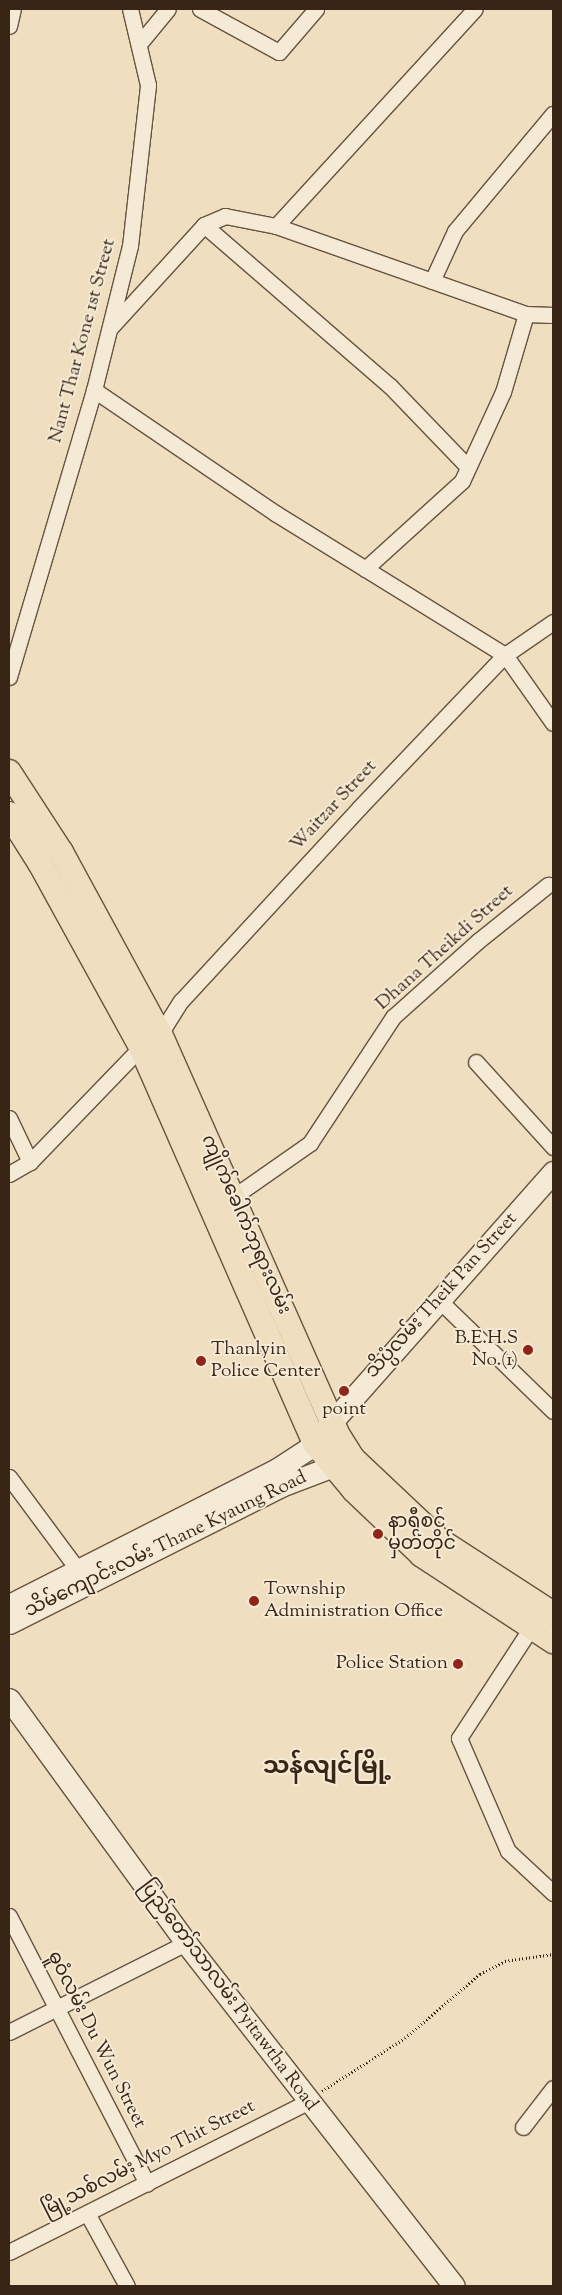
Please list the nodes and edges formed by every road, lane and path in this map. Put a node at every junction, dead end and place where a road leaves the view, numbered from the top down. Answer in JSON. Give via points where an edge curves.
{"nodes":[{"id":1,"x":13,"y":9,"type":"edge"},
{"id":2,"x":130,"y":9,"type":"edge"},
{"id":3,"x":168,"y":9,"type":"edge"},
{"id":4,"x":200,"y":9,"type":"edge"},
{"id":5,"x":316,"y":9,"type":"edge"},
{"id":6,"x":475,"y":9,"type":"edge"},
{"id":7,"x":9,"y":26,"type":"edge"},
{"id":8,"x":139,"y":44,"type":"junction"},
{"id":9,"x":553,"y":114,"type":"edge"},
{"id":10,"x":204,"y":224,"type":"junction"},
{"id":11,"x":276,"y":226,"type":"junction"},
{"id":12,"x":432,"y":281,"type":"junction"},
{"id":13,"x":526,"y":314,"type":"junction"},
{"id":14,"x":553,"y":315,"type":"edge"},
{"id":15,"x":110,"y":329,"type":"junction"},
{"id":16,"x":94,"y":390,"type":"junction"},
{"id":17,"x":468,"y":467,"type":"junction"},
{"id":18,"x":365,"y":569,"type":"junction"},
{"id":19,"x":553,"y":622,"type":"edge"},
{"id":20,"x":505,"y":655,"type":"junction"},
{"id":21,"x":9,"y":677,"type":"edge"},
{"id":22,"x":553,"y":723,"type":"edge"},
{"id":23,"x":9,"y":772,"type":"edge"},
{"id":24,"x":9,"y":814,"type":"edge"},
{"id":25,"x":548,"y":885,"type":"dead end"},
{"id":26,"x":150,"y":1041,"type":"junction"},
{"id":27,"x":476,"y":1062,"type":"dead end"},
{"id":28,"x":9,"y":1118,"type":"edge"},
{"id":29,"x":553,"y":1147,"type":"edge"},
{"id":30,"x":30,"y":1162,"type":"junction"},
{"id":31,"x":553,"y":1172,"type":"edge"},
{"id":32,"x":9,"y":1174,"type":"edge"},
{"id":33,"x":233,"y":1197,"type":"junction"},
{"id":34,"x":439,"y":1300,"type":"junction"},
{"id":35,"x":553,"y":1411,"type":"edge"},
{"id":36,"x":331,"y":1421,"type":"junction"},
{"id":37,"x":315,"y":1443,"type":"junction"},
{"id":38,"x":342,"y":1462,"type":"junction"},
{"id":39,"x":9,"y":1477,"type":"edge"},
{"id":40,"x":78,"y":1570,"type":"junction"},
{"id":41,"x":9,"y":1605,"type":"edge"},
{"id":42,"x":543,"y":1617,"type":"edge"},
{"id":43,"x":9,"y":1623,"type":"edge"},
{"id":44,"x":553,"y":1641,"type":"edge"},
{"id":45,"x":9,"y":1699,"type":"edge"},
{"id":46,"x":553,"y":1893,"type":"edge"},
{"id":47,"x":9,"y":1916,"type":"edge"},
{"id":48,"x":186,"y":1943,"type":"junction"},
{"id":49,"x":553,"y":1954,"type":"edge"},
{"id":50,"x":56,"y":2008,"type":"junction"},
{"id":51,"x":9,"y":2032,"type":"edge"},
{"id":52,"x":553,"y":2088,"type":"edge"},
{"id":53,"x":307,"y":2102,"type":"junction"},
{"id":54,"x":523,"y":2127,"type":"dead end"},
{"id":55,"x":147,"y":2183,"type":"junction"},
{"id":56,"x":88,"y":2213,"type":"junction"},
{"id":57,"x":9,"y":2252,"type":"edge"},
{"id":58,"x":127,"y":2286,"type":"edge"},
{"id":59,"x":454,"y":2286,"type":"edge"}],
"edges":[{"from":1,"to":7,"type":"street"},
{"from":2,"to":8,"type":"street","name":"Nant Thar Kone 1st Street"},
{"from":3,"to":8,"type":"street"},
{"from":4,"to":5,"type":"street","via":[[279,52]]},
{"from":6,"to":11,"type":"street"},
{"from":8,"to":15,"type":"street","name":"Nant Thar Kone 1st Street","via":[[148,85],[130,246]]},
{"from":9,"to":12,"type":"street","via":[[455,231]]},
{"from":10,"to":11,"type":"street","via":[[225,216]]},
{"from":10,"to":15,"type":"street"},
{"from":10,"to":17,"type":"street","via":[[390,386]]},
{"from":11,"to":12,"type":"street"},
{"from":12,"to":13,"type":"street"},
{"from":13,"to":14,"type":"street"},
{"from":13,"to":17,"type":"street","via":[[503,392]]},
{"from":15,"to":16,"type":"street","name":"Nant Thar Kone 1st Street"},
{"from":16,"to":18,"type":"street"},
{"from":16,"to":21,"type":"street","name":"Nant Thar Kone 1st Street"},
{"from":17,"to":18,"type":"street","via":[[462,481]]},
{"from":18,"to":20,"type":"street"},
{"from":19,"to":20,"type":"street","name":"Waitzar Street"},
{"from":20,"to":22,"type":"street"},
{"from":20,"to":26,"type":"street","name":"Waitzar Street","via":[[181,1001]]},
{"from":23,"to":26,"type":"main road","name":"ကျိုက်ခေါက်ဘုရားလမ်း","via":[[61,852]]},
{"from":24,"to":26,"type":"main road","name":"ကျိုက်ခေါက်ဘုရားလမ်း"},
{"from":25,"to":33,"type":"street","name":"Dhana Theikdi Street","via":[[478,941],[393,1017],[310,1143]]},
{"from":26,"to":30,"type":"street","name":"Waitzar Street"},
{"from":26,"to":33,"type":"main road","name":"ကျိုက်ခေါက်ဘုရားလမ်း"},
{"from":26,"to":37,"type":"main road","name":"ကျိုက်ခေါက်ဘုရားလမ်း"},
{"from":27,"to":29,"type":"street"},
{"from":28,"to":30,"type":"street"},
{"from":30,"to":32,"type":"street","name":"Waitzar Street"},
{"from":31,"to":34,"type":"street","name":"သိပ္ပံလမ်း Theik Pan Street"},
{"from":33,"to":36,"type":"main road","name":"ကျိုက်ခေါက်ဘုရားလမ်း"},
{"from":34,"to":35,"type":"street"},
{"from":34,"to":36,"type":"street","name":"သိပ္ပံလမ်း Theik Pan Street"},
{"from":36,"to":37,"type":"street","name":"သိမ်ကျောင်းလမ်း Thane Kyaung Road"},
{"from":36,"to":38,"type":"main road","name":"ကျိုက်ခေါက်ဘုရားလမ်း"},
{"from":37,"to":38,"type":"main road","name":"ကျိုက်ခေါက်ဘုရားလမ်း"},
{"from":37,"to":40,"type":"street","name":"သိမ်ကျောင်းလမ်း Thane Kyaung Road","via":[[277,1469]]},
{"from":38,"to":42,"type":"main road","name":"ကျိုက်ခေါက်ဘုရားလမ်း"},
{"from":38,"to":43,"type":"street","name":"သိမ်ကျောင်းလမ်း Thane Kyaung Road","via":[[272,1490]]},
{"from":39,"to":40,"type":"street"},
{"from":40,"to":41,"type":"street","name":"သိမ်ကျောင်းလမ်း Thane Kyaung Road"},
{"from":42,"to":44,"type":"main road","name":"ကျိုက်ခေါက်ဘုရားလမ်း"},
{"from":42,"to":46,"type":"street","via":[[459,1738],[508,1851]]},
{"from":45,"to":48,"type":"street","name":"ပြည်တော်သာလမ်း Pyitawtha Road"},
{"from":47,"to":50,"type":"street","name":"ဓူဝံလမ်း Du Wun Street"},
{"from":48,"to":50,"type":"street"},
{"from":48,"to":53,"type":"street","name":"ပြည်တော်သာလမ်း Pyitawtha Road"},
{"from":49,"to":53,"type":"path","via":[[505,1961],[480,1974],[405,2038]]},
{"from":50,"to":51,"type":"street"},
{"from":50,"to":55,"type":"street","name":"ဓူဝံလမ်း Du Wun Street"},
{"from":52,"to":54,"type":"street"},
{"from":53,"to":55,"type":"street","name":"မြို့သစ်လမ်း Myo Thit Street"},
{"from":53,"to":59,"type":"street","name":"ပြည်တော်သာလမ်း Pyitawtha Road"},
{"from":55,"to":56,"type":"street","name":"မြို့သစ်လမ်း Myo Thit Street"},
{"from":56,"to":57,"type":"street","name":"မြို့သစ်လမ်း Myo Thit Street"},
{"from":56,"to":58,"type":"street"}]}
